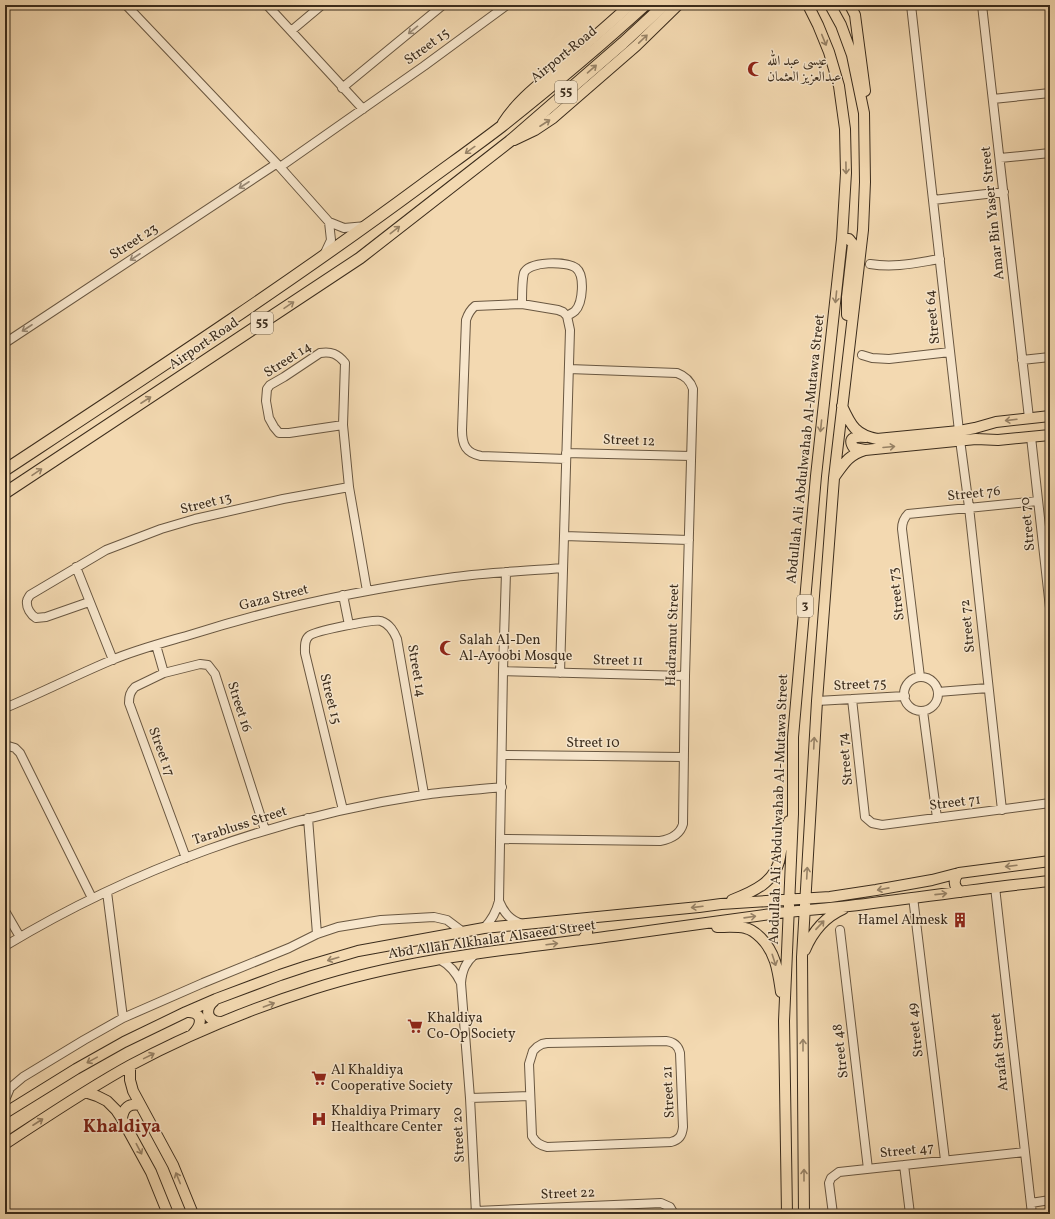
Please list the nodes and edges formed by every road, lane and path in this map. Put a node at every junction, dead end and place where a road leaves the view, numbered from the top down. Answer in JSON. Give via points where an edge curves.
{"nodes":[{"id":1,"x":126,"y":5,"type":"edge"},
{"id":2,"x":266,"y":5,"type":"edge"},
{"id":3,"x":322,"y":5,"type":"edge"},
{"id":4,"x":443,"y":5,"type":"edge"},
{"id":5,"x":507,"y":5,"type":"edge"},
{"id":6,"x":630,"y":5,"type":"edge"},
{"id":7,"x":645,"y":5,"type":"edge"},
{"id":8,"x":664,"y":5,"type":"edge"},
{"id":9,"x":678,"y":5,"type":"edge"},
{"id":10,"x":801,"y":5,"type":"edge"},
{"id":11,"x":808,"y":5,"type":"edge"},
{"id":12,"x":830,"y":5,"type":"edge"},
{"id":13,"x":850,"y":5,"type":"edge"},
{"id":14,"x":854,"y":5,"type":"edge"},
{"id":15,"x":911,"y":5,"type":"edge"},
{"id":16,"x":982,"y":5,"type":"edge"},
{"id":17,"x":855,"y":16,"type":"junction"},
{"id":18,"x":818,"y":25,"type":"junction"},
{"id":19,"x":291,"y":31,"type":"junction"},
{"id":20,"x":342,"y":88,"type":"junction"},
{"id":21,"x":1050,"y":93,"type":"edge"},
{"id":22,"x":993,"y":99,"type":"junction"},
{"id":23,"x":363,"y":109,"type":"junction"},
{"id":24,"x":864,"y":113,"type":"junction"},
{"id":25,"x":501,"y":126,"type":"junction"},
{"id":26,"x":510,"y":141,"type":"junction"},
{"id":27,"x":1050,"y":153,"type":"edge"},
{"id":28,"x":1000,"y":158,"type":"junction"},
{"id":29,"x":278,"y":166,"type":"junction"},
{"id":30,"x":1004,"y":192,"type":"junction"},
{"id":31,"x":933,"y":200,"type":"junction"},
{"id":32,"x":329,"y":222,"type":"junction"},
{"id":33,"x":367,"y":226,"type":"junction"},
{"id":34,"x":842,"y":239,"type":"junction"},
{"id":35,"x":324,"y":256,"type":"junction"},
{"id":36,"x":940,"y":259,"type":"junction"},
{"id":37,"x":870,"y":264,"type":"dead end"},
{"id":38,"x":522,"y":304,"type":"junction"},
{"id":39,"x":567,"y":316,"type":"junction"},
{"id":40,"x":850,"y":336,"type":"junction"},
{"id":41,"x":5,"y":342,"type":"edge"},
{"id":42,"x":950,"y":352,"type":"junction"},
{"id":43,"x":862,"y":355,"type":"dead end"},
{"id":44,"x":1050,"y":357,"type":"edge"},
{"id":45,"x":1022,"y":360,"type":"junction"},
{"id":46,"x":569,"y":368,"type":"junction"},
{"id":47,"x":154,"y":372,"type":"junction"},
{"id":48,"x":842,"y":405,"type":"junction"},
{"id":49,"x":1050,"y":416,"type":"edge"},
{"id":50,"x":1029,"y":418,"type":"junction"},
{"id":51,"x":996,"y":422,"type":"junction"},
{"id":52,"x":343,"y":425,"type":"junction"},
{"id":53,"x":1050,"y":435,"type":"edge"},
{"id":54,"x":959,"y":436,"type":"junction"},
{"id":55,"x":866,"y":437,"type":"junction"},
{"id":56,"x":1031,"y":437,"type":"junction"},
{"id":57,"x":998,"y":440,"type":"junction"},
{"id":58,"x":77,"y":445,"type":"junction"},
{"id":59,"x":865,"y":450,"type":"junction"},
{"id":60,"x":566,"y":456,"type":"junction"},
{"id":61,"x":691,"y":456,"type":"junction"},
{"id":62,"x":5,"y":470,"type":"edge"},
{"id":63,"x":834,"y":478,"type":"junction"},
{"id":64,"x":349,"y":487,"type":"junction"},
{"id":65,"x":5,"y":493,"type":"edge"},
{"id":66,"x":1038,"y":501,"type":"junction"},
{"id":67,"x":969,"y":508,"type":"junction"},
{"id":68,"x":912,"y":514,"type":"joint"},
{"id":69,"x":564,"y":536,"type":"junction"},
{"id":70,"x":689,"y":540,"type":"junction"},
{"id":71,"x":76,"y":567,"type":"junction"},
{"id":72,"x":563,"y":568,"type":"junction"},
{"id":73,"x":506,"y":572,"type":"junction"},
{"id":74,"x":367,"y":591,"type":"junction"},
{"id":75,"x":343,"y":595,"type":"junction"},
{"id":76,"x":89,"y":602,"type":"junction"},
{"id":77,"x":1050,"y":608,"type":"edge"},
{"id":78,"x":349,"y":625,"type":"junction"},
{"id":79,"x":156,"y":645,"type":"junction"},
{"id":80,"x":113,"y":660,"type":"junction"},
{"id":81,"x":503,"y":671,"type":"junction"},
{"id":82,"x":164,"y":673,"type":"junction"},
{"id":83,"x":560,"y":673,"type":"junction"},
{"id":84,"x":685,"y":676,"type":"junction"},
{"id":85,"x":920,"y":677,"type":"junction"},
{"id":86,"x":988,"y":688,"type":"junction"},
{"id":87,"x":938,"y":692,"type":"junction"},
{"id":88,"x":905,"y":696,"type":"junction"},
{"id":89,"x":852,"y":699,"type":"junction"},
{"id":90,"x":817,"y":701,"type":"junction"},
{"id":91,"x":5,"y":708,"type":"edge"},
{"id":92,"x":923,"y":711,"type":"junction"},
{"id":93,"x":5,"y":745,"type":"edge"},
{"id":94,"x":502,"y":755,"type":"junction"},
{"id":95,"x":684,"y":757,"type":"junction"},
{"id":96,"x":502,"y":787,"type":"junction"},
{"id":97,"x":424,"y":794,"type":"junction"},
{"id":98,"x":1050,"y":803,"type":"edge"},
{"id":99,"x":344,"y":810,"type":"junction"},
{"id":100,"x":1002,"y":810,"type":"junction"},
{"id":101,"x":792,"y":814,"type":"junction"},
{"id":102,"x":865,"y":817,"type":"joint"},
{"id":103,"x":308,"y":818,"type":"junction"},
{"id":104,"x":937,"y":818,"type":"junction"},
{"id":105,"x":265,"y":830,"type":"junction"},
{"id":106,"x":500,"y":839,"type":"junction"},
{"id":107,"x":186,"y":858,"type":"junction"},
{"id":108,"x":1050,"y":861,"type":"edge"},
{"id":109,"x":959,"y":873,"type":"junction"},
{"id":110,"x":1050,"y":881,"type":"edge"},
{"id":111,"x":995,"y":887,"type":"junction"},
{"id":112,"x":107,"y":892,"type":"junction"},
{"id":113,"x":961,"y":892,"type":"junction"},
{"id":114,"x":913,"y":897,"type":"junction"},
{"id":115,"x":92,"y":898,"type":"junction"},
{"id":116,"x":806,"y":899,"type":"junction"},
{"id":117,"x":789,"y":900,"type":"junction"},
{"id":118,"x":500,"y":901,"type":"junction"},
{"id":119,"x":722,"y":904,"type":"junction"},
{"id":120,"x":851,"y":906,"type":"junction"},
{"id":121,"x":5,"y":911,"type":"edge"},
{"id":122,"x":805,"y":911,"type":"junction"},
{"id":123,"x":789,"y":912,"type":"junction"},
{"id":124,"x":579,"y":919,"type":"junction"},
{"id":125,"x":522,"y":924,"type":"junction"},
{"id":126,"x":695,"y":925,"type":"junction"},
{"id":127,"x":484,"y":928,"type":"junction"},
{"id":128,"x":840,"y":930,"type":"dead end"},
{"id":129,"x":462,"y":932,"type":"junction"},
{"id":130,"x":317,"y":934,"type":"junction"},
{"id":131,"x":20,"y":937,"type":"junction"},
{"id":132,"x":582,"y":940,"type":"junction"},
{"id":133,"x":5,"y":946,"type":"edge"},
{"id":134,"x":475,"y":954,"type":"junction"},
{"id":135,"x":802,"y":957,"type":"junction"},
{"id":136,"x":440,"y":959,"type":"junction"},
{"id":137,"x":461,"y":983,"type":"junction"},
{"id":138,"x":216,"y":999,"type":"junction"},
{"id":139,"x":186,"y":1012,"type":"junction"},
{"id":140,"x":123,"y":1018,"type":"junction"},
{"id":141,"x":222,"y":1022,"type":"junction"},
{"id":142,"x":784,"y":1022,"type":"junction"},
{"id":143,"x":193,"y":1034,"type":"junction"},
{"id":144,"x":130,"y":1066,"type":"junction"},
{"id":145,"x":85,"y":1092,"type":"junction"},
{"id":146,"x":530,"y":1096,"type":"junction"},
{"id":147,"x":470,"y":1098,"type":"junction"},
{"id":148,"x":5,"y":1100,"type":"edge"},
{"id":149,"x":140,"y":1105,"type":"junction"},
{"id":150,"x":5,"y":1113,"type":"edge"},
{"id":151,"x":122,"y":1119,"type":"junction"},
{"id":152,"x":5,"y":1144,"type":"edge"},
{"id":153,"x":1025,"y":1152,"type":"junction"},
{"id":154,"x":945,"y":1160,"type":"junction"},
{"id":155,"x":904,"y":1165,"type":"junction"},
{"id":156,"x":868,"y":1169,"type":"junction"},
{"id":157,"x":1050,"y":1200,"type":"edge"},
{"id":158,"x":1031,"y":1202,"type":"junction"},
{"id":159,"x":476,"y":1212,"type":"edge"},
{"id":160,"x":168,"y":1214,"type":"edge"},
{"id":161,"x":193,"y":1214,"type":"edge"},
{"id":162,"x":674,"y":1214,"type":"edge"},
{"id":163,"x":787,"y":1214,"type":"edge"},
{"id":164,"x":804,"y":1214,"type":"edge"},
{"id":165,"x":833,"y":1214,"type":"edge"},
{"id":166,"x":910,"y":1214,"type":"edge"},
{"id":167,"x":1032,"y":1214,"type":"edge"}],
"edges":[{"from":1,"to":29,"type":"street"},
{"from":2,"to":19,"type":"street"},
{"from":3,"to":19,"type":"street"},
{"from":4,"to":20,"type":"street","name":"Street 15","one_way":true},
{"from":5,"to":23,"type":"street","name":"Street 15"},
{"from":6,"to":25,"type":"main road","name":"Airport Road","via":[[530,92]]},
{"from":7,"to":25,"type":"highway","name":"Airport Road","number":"55"},
{"from":26,"to":8,"type":"highway","name":"Airport Road","number":"55","one_way":true},
{"from":26,"to":9,"type":"main road","name":"Airport Road","one_way":true,"via":[[554,118],[636,46]]},
{"from":10,"to":18,"type":"main road","number":"3"},
{"from":11,"to":18,"type":"main road","name":"Abdullah Ali Abdulwahab Al-Mutawa Street","number":"3"},
{"from":12,"to":24,"type":"main road","name":"Abdullah Ali Abdulwahab Al-Mutawa Street","number":"3","via":[[850,49]]},
{"from":13,"to":17,"type":"main road"},
{"from":14,"to":17,"type":"main road"},
{"from":15,"to":31,"type":"street","name":"Street 64"},
{"from":16,"to":22,"type":"street","name":"Amar Bin Yaser Street"},
{"from":17,"to":24,"type":"main road","via":[[864,84]]},
{"from":18,"to":34,"type":"main road","name":"Abdullah Ali Abdulwahab Al-Mutawa Street","number":"3","one_way":true,"via":[[839,86],[845,129],[846,173]]},
{"from":19,"to":20,"type":"street"},
{"from":20,"to":23,"type":"street"},
{"from":21,"to":22,"type":"street"},
{"from":22,"to":28,"type":"street","name":"Amar Bin Yaser Street"},
{"from":23,"to":29,"type":"street","name":"Street 15"},
{"from":24,"to":40,"type":"main road","name":"Abdullah Ali Abdulwahab Al-Mutawa Street","number":"3","via":[[863,230]]},
{"from":25,"to":33,"type":"highway","name":"Airport Road","number":"55","one_way":true},
{"from":58,"to":26,"type":"highway","name":"Airport Road","number":"55","one_way":true,"via":[[360,258]]},
{"from":27,"to":28,"type":"street"},
{"from":28,"to":30,"type":"street","name":"Amar Bin Yaser Street"},
{"from":29,"to":32,"type":"street"},
{"from":29,"to":41,"type":"street","name":"Street 23","one_way":true},
{"from":30,"to":31,"type":"street"},
{"from":30,"to":45,"type":"street","name":"Amar Bin Yaser Street"},
{"from":31,"to":36,"type":"street","name":"Street 64"},
{"from":32,"to":33,"type":"street","via":[[344,228]]},
{"from":32,"to":35,"type":"street","via":[[330,240]]},
{"from":33,"to":35,"type":"highway","name":"Airport Road","number":"55"},
{"from":34,"to":40,"type":"main road","via":[[849,239],[853,244],[847,304]]},
{"from":34,"to":101,"type":"main road","name":"Abdullah Ali Abdulwahab Al-Mutawa Street","number":"3","one_way":true,"via":[[816,476],[793,742]]},
{"from":35,"to":47,"type":"highway","name":"Airport Road","number":"55"},
{"from":36,"to":37,"type":"street","via":[[897,266]]},
{"from":36,"to":42,"type":"street","name":"Street 64"},
{"from":38,"to":39,"type":"street","via":[[558,310]]},
{"from":38,"to":39,"type":"street","via":[[524,274],[529,267],[559,263],[570,265],[580,273],[582,284],[581,297],[575,311]]},
{"from":38,"to":60,"type":"street","name":"Street 12","via":[[478,305],[468,314],[463,444],[473,454],[481,456]]},
{"from":39,"to":46,"type":"street","via":[[570,330]]},
{"from":40,"to":48,"type":"main road","name":"Abdullah Ali Abdulwahab Al-Mutawa Street","number":"3"},
{"from":42,"to":43,"type":"street","via":[[889,360]]},
{"from":42,"to":54,"type":"street","name":"Street 64"},
{"from":44,"to":45,"type":"street"},
{"from":45,"to":50,"type":"street","name":"Amar Bin Yaser Street"},
{"from":46,"to":60,"type":"street"},
{"from":46,"to":61,"type":"street","name":"Hadramut Street","via":[[677,373],[686,377],[693,389]]},
{"from":47,"to":58,"type":"highway","via":[[135,390],[70,435],[68,443]]},
{"from":47,"to":62,"type":"highway","name":"Airport Road","number":"55"},
{"from":48,"to":55,"type":"main road","via":[[848,420]]},
{"from":48,"to":63,"type":"main road","name":"Abdullah Ali Abdulwahab Al-Mutawa Street","number":"3"},
{"from":49,"to":50,"type":"main road"},
{"from":50,"to":51,"type":"main road","one_way":true},
{"from":51,"to":54,"type":"main road"},
{"from":51,"to":57,"type":"main road","via":[[990,432]]},
{"from":52,"to":52,"type":"street","name":"Street 14","via":[[345,363],[339,356],[320,353],[267,389],[269,418],[279,433]]},
{"from":52,"to":64,"type":"street","name":"Street 14"},
{"from":53,"to":56,"type":"main road"},
{"from":54,"to":55,"type":"main road","via":[[877,440]]},
{"from":54,"to":57,"type":"main road"},
{"from":59,"to":54,"type":"main road","one_way":true},
{"from":54,"to":67,"type":"street","name":"Street 72"},
{"from":55,"to":59,"type":"main road","via":[[858,436],[852,440],[854,448]]},
{"from":56,"to":57,"type":"main road"},
{"from":56,"to":66,"type":"street","name":"Street 70"},
{"from":65,"to":58,"type":"highway","name":"Airport Road","number":"55","one_way":true},
{"from":59,"to":63,"type":"main road","via":[[854,454],[845,462]]},
{"from":60,"to":61,"type":"street","name":"Street 12"},
{"from":60,"to":69,"type":"street"},
{"from":61,"to":70,"type":"street","name":"Hadramut Street"},
{"from":63,"to":90,"type":"main road","name":"Abdullah Ali Abdulwahab Al-Mutawa Street","number":"3"},
{"from":64,"to":71,"type":"street","name":"Street 13","via":[[195,519],[106,550]]},
{"from":64,"to":74,"type":"street","name":"Street 14"},
{"from":66,"to":67,"type":"street","name":"Street 76"},
{"from":66,"to":77,"type":"street","name":"Street 70"},
{"from":67,"to":68,"type":"street","name":"Street 76"},
{"from":67,"to":86,"type":"street","name":"Street 72"},
{"from":68,"to":85,"type":"street","name":"Street 73","via":[[904,518],[902,529]]},
{"from":69,"to":70,"type":"street"},
{"from":69,"to":72,"type":"street"},
{"from":70,"to":84,"type":"street","name":"Hadramut Street"},
{"from":71,"to":76,"type":"street"},
{"from":71,"to":76,"type":"street","name":"Street 13","via":[[30,595],[27,601],[28,608],[32,616],[41,618]]},
{"from":72,"to":73,"type":"street","name":"Gaza Street"},
{"from":72,"to":83,"type":"street"},
{"from":73,"to":74,"type":"street","name":"Gaza Street"},
{"from":73,"to":81,"type":"street"},
{"from":74,"to":75,"type":"street","name":"Gaza Street"},
{"from":75,"to":78,"type":"street"},
{"from":75,"to":79,"type":"street","name":"Gaza Street","via":[[220,625]]},
{"from":76,"to":80,"type":"street"},
{"from":78,"to":97,"type":"street","name":"Street 14","via":[[380,621],[386,623],[394,632]]},
{"from":78,"to":99,"type":"street","name":"Street 15","via":[[313,633],[307,638],[305,647]]},
{"from":79,"to":80,"type":"street","name":"Gaza Street"},
{"from":79,"to":82,"type":"street"},
{"from":80,"to":91,"type":"street","name":"Gaza Street"},
{"from":81,"to":83,"type":"street","name":"Street 11"},
{"from":81,"to":94,"type":"street"},
{"from":82,"to":105,"type":"street","name":"Street 16","via":[[200,664],[208,665],[215,674]]},
{"from":82,"to":107,"type":"street","name":"Street 17","via":[[131,690],[129,703]]},
{"from":83,"to":84,"type":"street","name":"Street 11"},
{"from":84,"to":95,"type":"street","name":"Hadramut Street"},
{"from":85,"to":87,"type":"street","via":[[932,681]]},
{"from":85,"to":88,"type":"street","via":[[908,683]]},
{"from":86,"to":87,"type":"street"},
{"from":86,"to":100,"type":"street","name":"Street 72"},
{"from":87,"to":92,"type":"street","via":[[938,699],[934,705]]},
{"from":88,"to":89,"type":"street","name":"Street 75"},
{"from":88,"to":92,"type":"street","via":[[911,707]]},
{"from":89,"to":90,"type":"street","name":"Street 75"},
{"from":89,"to":102,"type":"street","name":"Street 74"},
{"from":116,"to":90,"type":"main road","name":"Abdullah Ali Abdulwahab Al-Mutawa Street","number":"3","one_way":true},
{"from":92,"to":104,"type":"street"},
{"from":93,"to":115,"type":"street","via":[[15,748],[20,754]]},
{"from":94,"to":95,"type":"street","name":"Street 10"},
{"from":94,"to":96,"type":"street"},
{"from":95,"to":106,"type":"street","name":"Hadramut Street","via":[[683,824],[679,832],[671,838],[660,841]]},
{"from":96,"to":97,"type":"street","name":"Tarabluss Street"},
{"from":96,"to":106,"type":"street"},
{"from":97,"to":99,"type":"street","name":"Tarabluss Street"},
{"from":98,"to":100,"type":"street","name":"Street 71"},
{"from":99,"to":103,"type":"street","name":"Tarabluss Street"},
{"from":100,"to":104,"type":"street","name":"Street 71"},
{"from":101,"to":117,"type":"main road","name":"Abdullah Ali Abdulwahab Al-Mutawa Street","number":"3"},
{"from":101,"to":119,"type":"main road","via":[[778,866],[770,878],[752,892]]},
{"from":102,"to":104,"type":"street","name":"Street 71","via":[[872,823],[882,825]]},
{"from":103,"to":105,"type":"street","name":"Tarabluss Street"},
{"from":103,"to":130,"type":"street"},
{"from":105,"to":107,"type":"street","name":"Tarabluss Street"},
{"from":106,"to":118,"type":"street"},
{"from":107,"to":112,"type":"street","name":"Tarabluss Street"},
{"from":108,"to":109,"type":"main road","name":"Abd Allah Alkhalaf Alsaeed Street","one_way":true},
{"from":109,"to":113,"type":"main road","via":[[954,883]]},
{"from":109,"to":116,"type":"main road","name":"Abd Allah Alkhalaf Alsaeed Street","one_way":true,"via":[[876,890]]},
{"from":110,"to":111,"type":"main road","name":"Abd Allah Alkhalaf Alsaeed Street"},
{"from":111,"to":113,"type":"main road","name":"Abd Allah Alkhalaf Alsaeed Street"},
{"from":111,"to":153,"type":"street","name":"Arafat Street"},
{"from":112,"to":115,"type":"street","name":"Tarabluss Street"},
{"from":112,"to":140,"type":"street"},
{"from":114,"to":113,"type":"main road","name":"Abd Allah Alkhalaf Alsaeed Street","one_way":true},
{"from":114,"to":120,"type":"main road","name":"Abd Allah Alkhalaf Alsaeed Street"},
{"from":114,"to":154,"type":"street","name":"Street 49"},
{"from":115,"to":131,"type":"street","name":"Tarabluss Street"},
{"from":116,"to":117,"type":"main road","name":"Abd Allah Alkhalaf Alsaeed Street"},
{"from":116,"to":122,"type":"main road","name":"Abdullah Ali Abdulwahab Al-Mutawa Street","number":"3"},
{"from":117,"to":119,"type":"main road","name":"Abd Allah Alkhalaf Alsaeed Street"},
{"from":117,"to":123,"type":"main road","name":"Abdullah Ali Abdulwahab Al-Mutawa Street","number":"3"},
{"from":118,"to":125,"type":"street","via":[[508,917]]},
{"from":118,"to":127,"type":"street","via":[[492,920]]},
{"from":119,"to":124,"type":"main road","name":"Abd Allah Alkhalaf Alsaeed Street","one_way":true},
{"from":120,"to":122,"type":"main road","name":"Abd Allah Alkhalaf Alsaeed Street"},
{"from":135,"to":120,"type":"main road","one_way":true,"via":[[811,936],[821,924],[838,911]]},
{"from":121,"to":131,"type":"street"},
{"from":122,"to":123,"type":"main road","name":"Abd Allah Alkhalaf Alsaeed Street"},
{"from":122,"to":135,"type":"main road","name":"Abdullah Ali Abdulwahab Al-Mutawa Street","number":"3"},
{"from":126,"to":123,"type":"main road","name":"Abd Allah Alkhalaf Alsaeed Street","one_way":true},
{"from":123,"to":142,"type":"main road","name":"Abdullah Ali Abdulwahab Al-Mutawa Street","number":"3"},
{"from":124,"to":125,"type":"main road","name":"Abd Allah Alkhalaf Alsaeed Street"},
{"from":124,"to":132,"type":"main road","via":[[588,929]]},
{"from":125,"to":127,"type":"main road","name":"Abd Allah Alkhalaf Alsaeed Street"},
{"from":126,"to":132,"type":"main road","name":"Abd Allah Alkhalaf Alsaeed Street"},
{"from":126,"to":142,"type":"main road","one_way":true,"via":[[746,928],[764,941],[771,950],[778,974]]},
{"from":127,"to":129,"type":"main road","name":"Abd Allah Alkhalaf Alsaeed Street"},
{"from":128,"to":156,"type":"street","name":"Street 48"},
{"from":129,"to":130,"type":"street","name":"Abd Allah Alkhalaf Alsaeed Street","via":[[447,920],[434,916],[338,927]]},
{"from":129,"to":138,"type":"main road","name":"Abd Allah Alkhalaf Alsaeed Street","one_way":true,"via":[[358,951],[280,975]]},
{"from":130,"to":140,"type":"street","name":"Abd Allah Alkhalaf Alsaeed Street"},
{"from":131,"to":133,"type":"street","name":"Tarabluss Street"},
{"from":134,"to":132,"type":"main road","name":"Abd Allah Alkhalaf Alsaeed Street","one_way":true},
{"from":134,"to":136,"type":"main road","name":"Abd Allah Alkhalaf Alsaeed Street"},
{"from":134,"to":137,"type":"street","name":"Street 20","via":[[464,967]]},
{"from":164,"to":135,"type":"main road","name":"Abdullah Ali Abdulwahab Al-Mutawa Street","number":"3","one_way":true},
{"from":136,"to":137,"type":"street","name":"Street 20","via":[[453,969]]},
{"from":141,"to":136,"type":"main road","name":"Abd Allah Alkhalaf Alsaeed Street","one_way":true,"via":[[313,989],[362,975]]},
{"from":137,"to":147,"type":"street","name":"Street 20"},
{"from":138,"to":139,"type":"main road","name":"Abd Allah Alkhalaf Alsaeed Street"},
{"from":138,"to":141,"type":"main road","via":[[208,1010],[210,1017]]},
{"from":139,"to":143,"type":"main road","via":[[196,1014],[200,1018],[199,1028]]},
{"from":139,"to":150,"type":"main road","name":"Abd Allah Alkhalaf Alsaeed Street","one_way":true,"via":[[124,1042]]},
{"from":140,"to":148,"type":"street","name":"Abd Allah Alkhalaf Alsaeed Street","via":[[23,1077],[10,1088]]},
{"from":141,"to":143,"type":"main road","name":"Abd Allah Alkhalaf Alsaeed Street"},
{"from":142,"to":163,"type":"main road","name":"Abdullah Ali Abdulwahab Al-Mutawa Street","number":"3"},
{"from":144,"to":143,"type":"main road","name":"Abd Allah Alkhalaf Alsaeed Street","one_way":true},
{"from":144,"to":145,"type":"main road","name":"Abd Allah Alkhalaf Alsaeed Street"},
{"from":144,"to":149,"type":"main road","via":[[130,1080]]},
{"from":145,"to":151,"type":"main road","via":[[107,1101]]},
{"from":152,"to":145,"type":"main road","name":"Abd Allah Alkhalaf Alsaeed Street","one_way":true},
{"from":146,"to":146,"type":"street","name":"Street 21","via":[[532,1136],[541,1145],[548,1147],[671,1142],[680,1138],[682,1134],[680,1053],[677,1046],[670,1041],[542,1044],[533,1050],[529,1064]]},
{"from":146,"to":147,"type":"street"},
{"from":147,"to":159,"type":"street","name":"Street 20"},
{"from":149,"to":151,"type":"main road","via":[[129,1105],[125,1108]]},
{"from":161,"to":149,"type":"main road","one_way":true,"via":[[173,1165]]},
{"from":151,"to":160,"type":"main road","one_way":true,"via":[[151,1172]]},
{"from":153,"to":154,"type":"street","name":"Street 47"},
{"from":153,"to":158,"type":"street","name":"Arafat Street"},
{"from":154,"to":155,"type":"street","name":"Street 47"},
{"from":155,"to":156,"type":"street","name":"Street 47"},
{"from":155,"to":166,"type":"street"},
{"from":156,"to":165,"type":"street","name":"Street 47","via":[[839,1172],[831,1178],[829,1183]]},
{"from":157,"to":158,"type":"street"},
{"from":158,"to":167,"type":"street","name":"Arafat Street"},
{"from":159,"to":162,"type":"street","name":"Street 22","via":[[661,1203],[670,1207]]}]}
